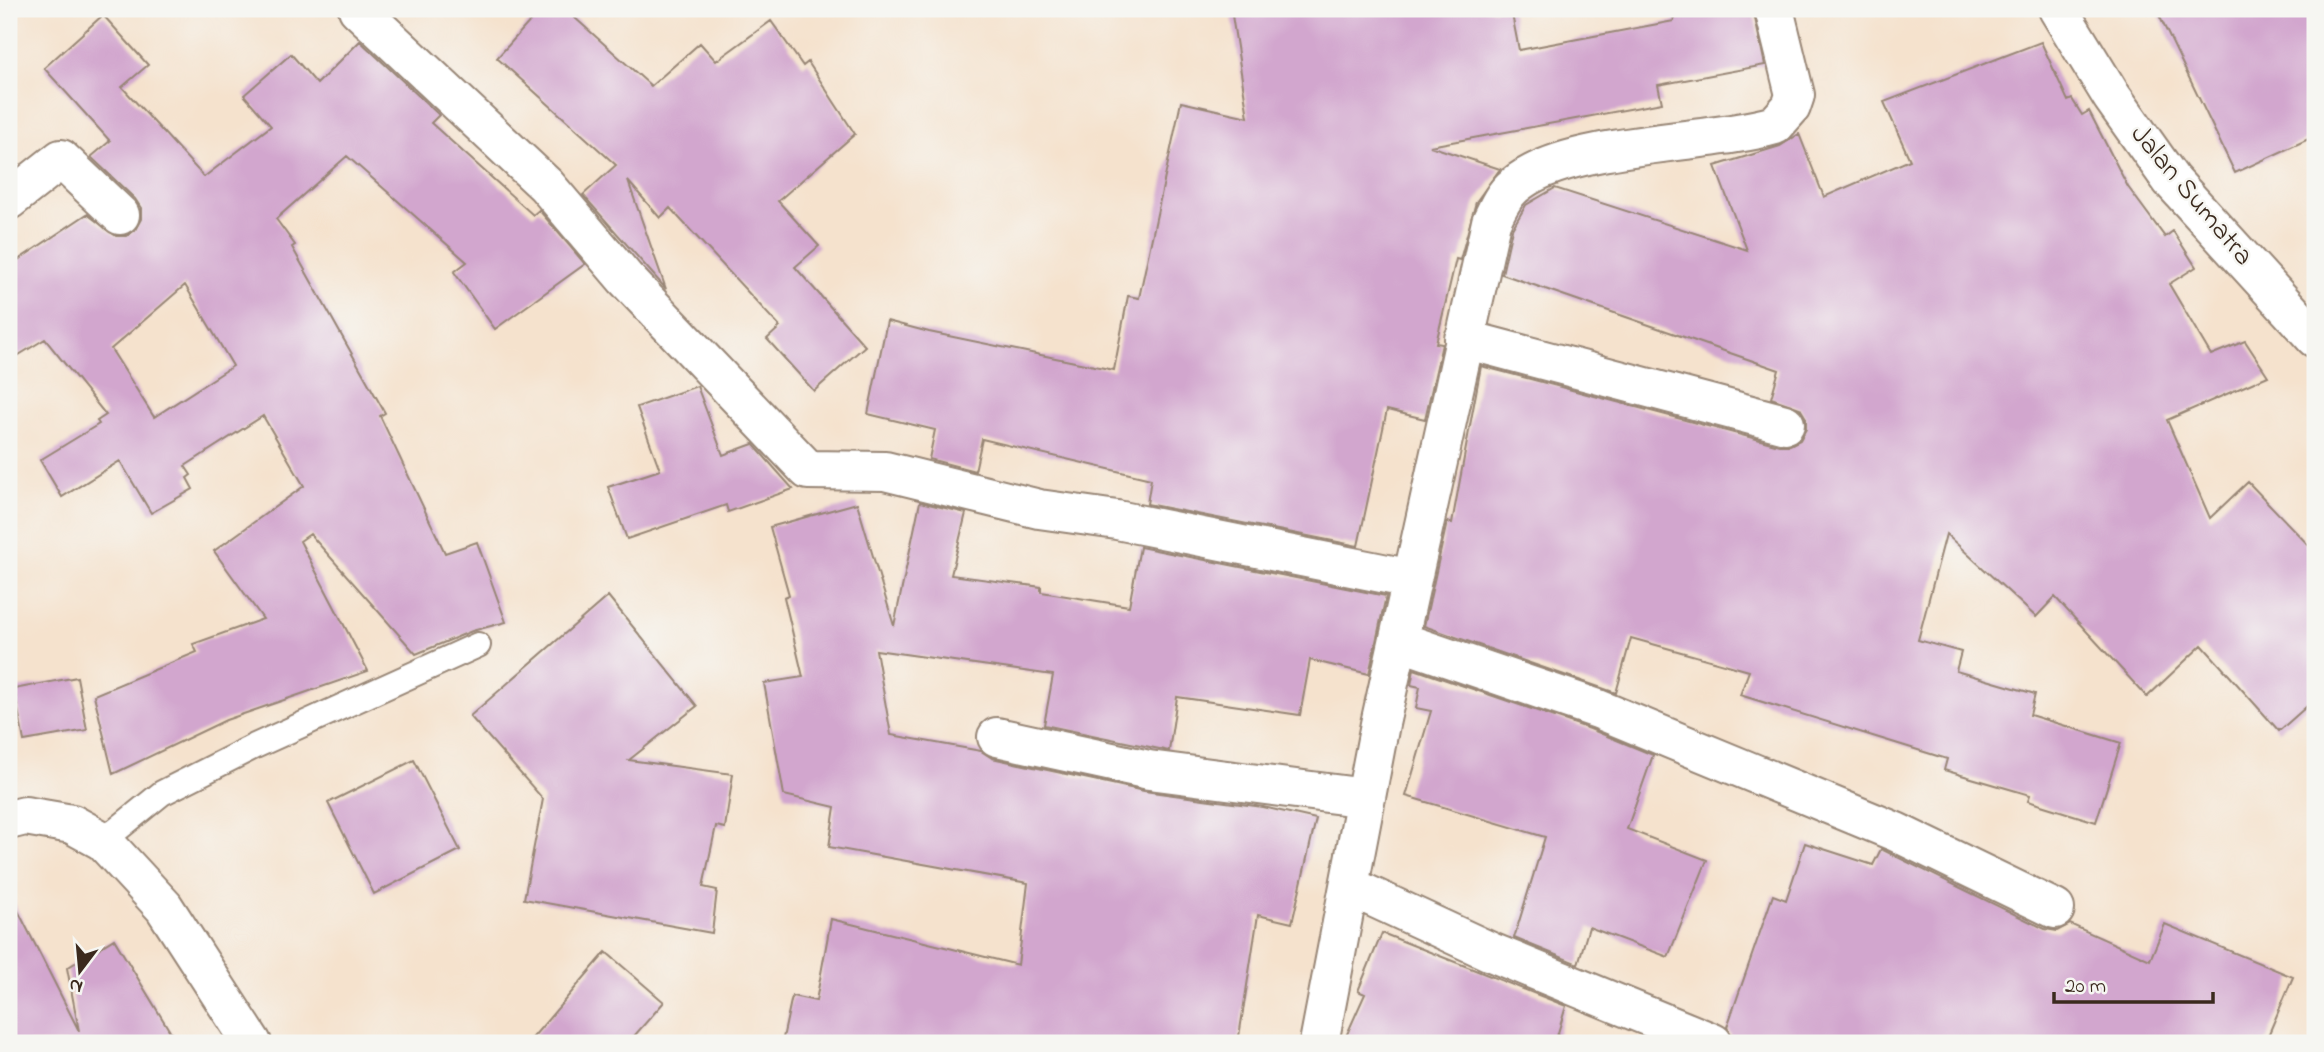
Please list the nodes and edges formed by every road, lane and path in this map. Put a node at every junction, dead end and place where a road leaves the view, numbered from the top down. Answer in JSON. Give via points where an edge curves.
{"nodes":[{"id":1,"x":358,"y":9,"type":"edge"},
{"id":2,"x":1774,"y":9,"type":"edge"},
{"id":3,"x":2058,"y":9,"type":"edge"},
{"id":4,"x":9,"y":200,"type":"edge"},
{"id":5,"x":120,"y":215,"type":"dead end"},
{"id":6,"x":2315,"y":338,"type":"edge"},
{"id":7,"x":1464,"y":339,"type":"junction"},
{"id":8,"x":1785,"y":424,"type":"dead end"},
{"id":9,"x":1412,"y":579,"type":"junction"},
{"id":10,"x":1399,"y":641,"type":"junction"},
{"id":11,"x":478,"y":645,"type":"dead end"},
{"id":12,"x":998,"y":737,"type":"dead end"},
{"id":13,"x":1366,"y":798,"type":"junction"},
{"id":14,"x":9,"y":820,"type":"edge"},
{"id":15,"x":103,"y":841,"type":"junction"},
{"id":16,"x":1351,"y":887,"type":"junction"},
{"id":17,"x":2055,"y":909,"type":"dead end"},
{"id":18,"x":1697,"y":1040,"type":"edge"},
{"id":19,"x":252,"y":1043,"type":"edge"},
{"id":20,"x":1319,"y":1043,"type":"edge"}],
"edges":[{"from":1,"to":9,"type":"street","via":[[546,185],[625,278],[808,470],[885,471],[1039,509],[1117,520]]},
{"from":2,"to":7,"type":"street","via":[[1795,95],[1785,115],[1764,128],[1579,157],[1513,186],[1499,204],[1488,233]]},
{"from":3,"to":6,"type":"street","name":"Jalan Sumatra","via":[[2171,180]]},
{"from":4,"to":5,"type":"street","via":[[61,159]]},
{"from":7,"to":8,"type":"street"},
{"from":7,"to":9,"type":"street"},
{"from":9,"to":10,"type":"street"},
{"from":10,"to":13,"type":"street"},
{"from":10,"to":17,"type":"street","via":[[1598,709],[1896,832]]},
{"from":11,"to":15,"type":"lane","via":[[162,793]]},
{"from":12,"to":13,"type":"street","via":[[1149,770]]},
{"from":13,"to":16,"type":"street"},
{"from":14,"to":15,"type":"street","via":[[25,816],[72,824]]},
{"from":15,"to":19,"type":"street","via":[[164,907]]},
{"from":16,"to":18,"type":"street"},
{"from":16,"to":20,"type":"street"}]}
